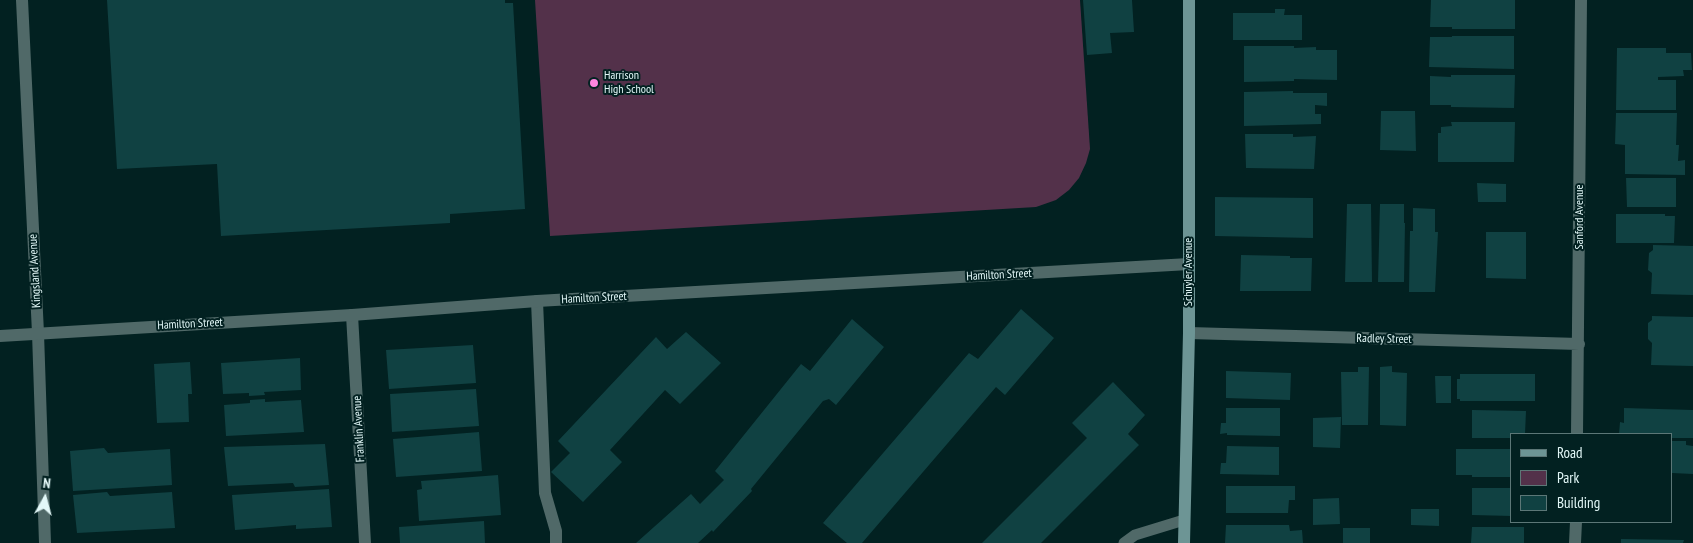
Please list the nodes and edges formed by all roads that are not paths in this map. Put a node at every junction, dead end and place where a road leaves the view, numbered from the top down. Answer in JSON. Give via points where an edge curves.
{"nodes":[{"id":1,"x":22,"y":0,"type":"edge"},
{"id":2,"x":1189,"y":0,"type":"edge"},
{"id":3,"x":1581,"y":0,"type":"edge"},
{"id":4,"x":1189,"y":264,"type":"junction"},
{"id":5,"x":537,"y":301,"type":"junction"},
{"id":6,"x":352,"y":314,"type":"junction"},
{"id":7,"x":38,"y":333,"type":"junction"},
{"id":8,"x":1189,"y":334,"type":"junction"},
{"id":9,"x":0,"y":336,"type":"edge"},
{"id":10,"x":1578,"y":344,"type":"junction"},
{"id":11,"x":1577,"y":433,"type":"edge"},
{"id":12,"x":1184,"y":520,"type":"junction"},
{"id":13,"x":1576,"y":523,"type":"edge"},
{"id":14,"x":46,"y":543,"type":"edge"},
{"id":15,"x":365,"y":543,"type":"edge"},
{"id":16,"x":556,"y":543,"type":"edge"},
{"id":17,"x":1124,"y":543,"type":"edge"},
{"id":18,"x":1184,"y":543,"type":"edge"},
{"id":19,"x":1576,"y":543,"type":"edge"}],
"edges":[{"from":1,"to":7,"type":"street","name":"Kingsland Avenue"},
{"from":2,"to":4,"type":"main road","name":"Schuyler Avenue"},
{"from":3,"to":10,"type":"street","name":"Sanford Avenue"},
{"from":4,"to":5,"type":"street","name":"Hamilton Street"},
{"from":4,"to":8,"type":"main road","name":"Schuyler Avenue"},
{"from":5,"to":6,"type":"street","name":"Hamilton Street"},
{"from":5,"to":16,"type":"street","via":[[545,494],[556,530]]},
{"from":6,"to":7,"type":"street","name":"Hamilton Street"},
{"from":6,"to":15,"type":"street","name":"Franklin Avenue"},
{"from":7,"to":9,"type":"street","name":"Hamilton Street"},
{"from":7,"to":14,"type":"street","name":"Kingsland Avenue"},
{"from":8,"to":10,"type":"street","name":"Radley Street"},
{"from":8,"to":12,"type":"main road","name":"Schuyler Avenue"},
{"from":10,"to":11,"type":"street","name":"Sanford Avenue"},
{"from":12,"to":17,"type":"lane","via":[[1136,535]]},
{"from":12,"to":18,"type":"main road","name":"Schuyler Avenue"},
{"from":13,"to":19,"type":"street"}]}
